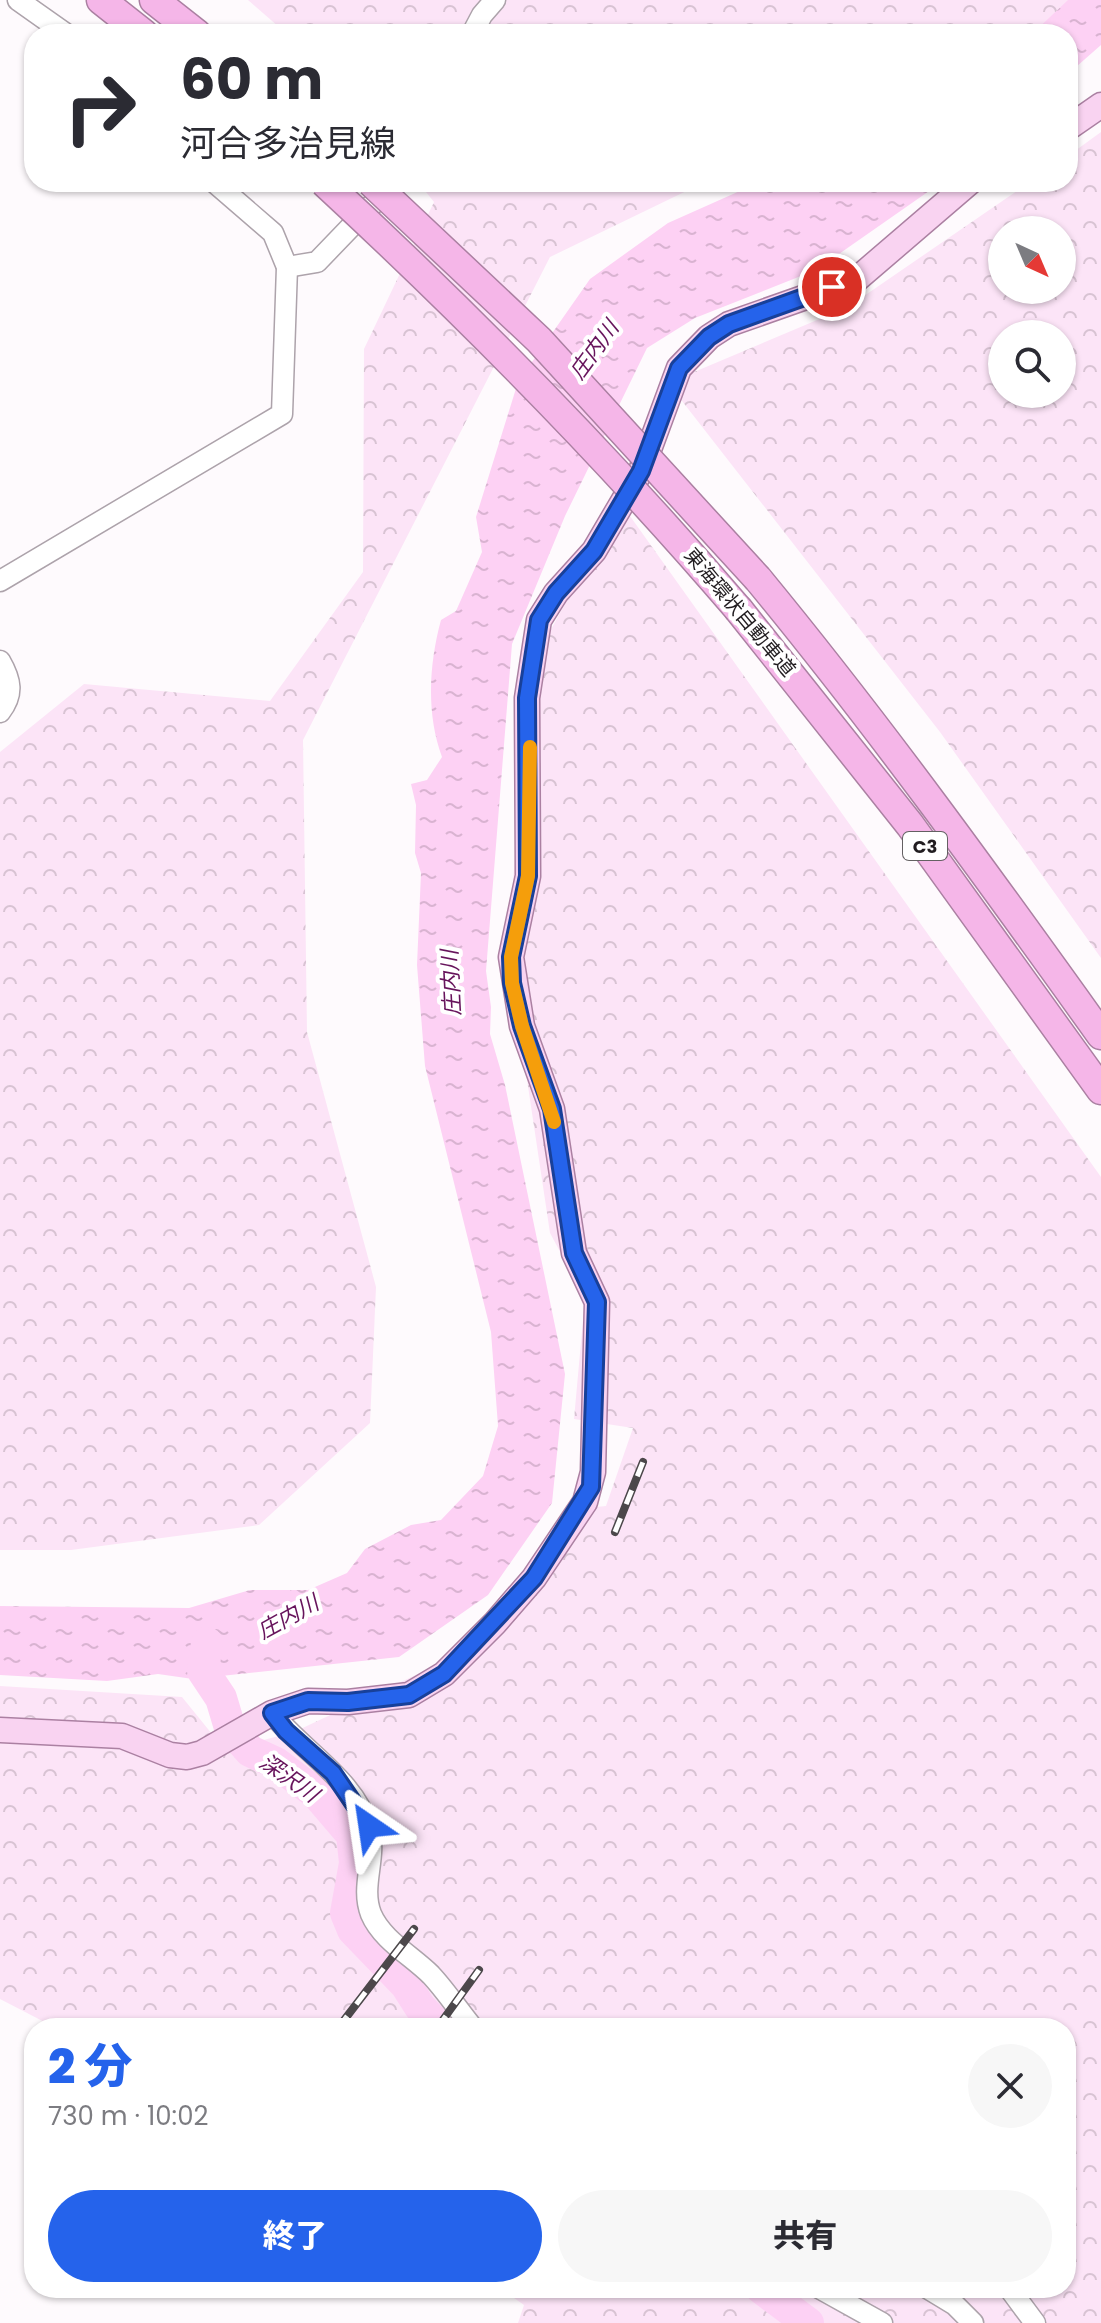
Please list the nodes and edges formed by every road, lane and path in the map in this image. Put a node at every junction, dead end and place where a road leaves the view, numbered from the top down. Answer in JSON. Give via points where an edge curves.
{"nodes":[{"id":1,"x":18,"y":0,"type":"edge"},
{"id":2,"x":101,"y":0,"type":"edge"},
{"id":3,"x":154,"y":0,"type":"edge"},
{"id":4,"x":495,"y":0,"type":"edge"},
{"id":5,"x":52,"y":24,"type":"edge"},
{"id":6,"x":131,"y":24,"type":"edge"},
{"id":7,"x":184,"y":24,"type":"edge"},
{"id":8,"x":477,"y":24,"type":"edge"},
{"id":9,"x":1101,"y":105,"type":"edge"},
{"id":10,"x":1078,"y":121,"type":"edge"},
{"id":11,"x":226,"y":192,"type":"edge"},
{"id":12,"x":335,"y":192,"type":"edge"},
{"id":13,"x":382,"y":192,"type":"edge"},
{"id":14,"x":384,"y":192,"type":"edge"},
{"id":15,"x":958,"y":192,"type":"edge"},
{"id":16,"x":287,"y":267,"type":"junction"},
{"id":17,"x":0,"y":581,"type":"edge"},
{"id":18,"x":0,"y":661,"type":"edge"},
{"id":19,"x":0,"y":712,"type":"edge"},
{"id":20,"x":1101,"y":1035,"type":"edge"},
{"id":21,"x":1101,"y":1090,"type":"edge"},
{"id":22,"x":266,"y":1717,"type":"junction"},
{"id":23,"x":0,"y":1730,"type":"edge"},
{"id":24,"x":465,"y":2018,"type":"edge"},
{"id":25,"x":837,"y":2298,"type":"edge"},
{"id":26,"x":943,"y":2298,"type":"edge"},
{"id":27,"x":1016,"y":2298,"type":"edge"},
{"id":28,"x":882,"y":2323,"type":"edge"},
{"id":29,"x":973,"y":2323,"type":"edge"},
{"id":30,"x":1035,"y":2323,"type":"edge"}],
"edges":[{"from":1,"to":5,"type":"street"},
{"from":2,"to":6,"type":"highway"},
{"from":3,"to":7,"type":"highway"},
{"from":4,"to":8,"type":"street"},
{"from":9,"to":10,"type":"main road"},
{"from":11,"to":16,"type":"street","via":[[273,233]]},
{"from":12,"to":21,"type":"highway","name":"東海環状自動車道","number":"C3","bridge":true,"via":[[448,296],[587,437],[739,610],[910,825]]},
{"from":13,"to":20,"type":"highway","name":"東海環状自動車道","number":"C3","bridge":true,"via":[[539,340],[758,579],[924,788]]},
{"from":14,"to":16,"type":"street","via":[[317,262]]},
{"from":15,"to":22,"type":"main road","via":[[857,279],[729,324],[709,337],[679,368],[641,471],[594,551],[539,620],[527,698],[528,876],[511,957],[512,983],[552,1109],[574,1253],[597,1302],[591,1487],[534,1578],[444,1674],[409,1695],[308,1701]]},
{"from":16,"to":17,"type":"street","via":[[282,414]]},
{"from":18,"to":19,"type":"street","via":[[11,687]]},
{"from":22,"to":23,"type":"main road","via":[[187,1757],[122,1736]]},
{"from":22,"to":24,"type":"street","via":[[333,1773],[369,1826],[374,1851],[366,1888],[371,1914]]},
{"from":25,"to":28,"type":"street"},
{"from":26,"to":29,"type":"street"},
{"from":27,"to":30,"type":"street"}]}
